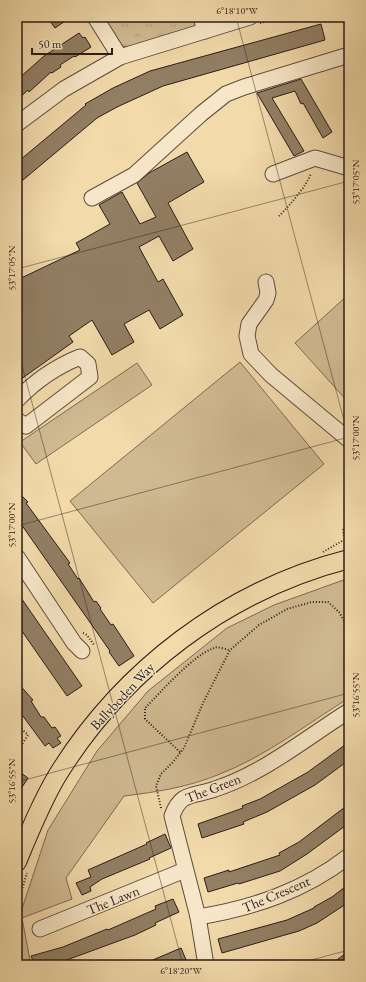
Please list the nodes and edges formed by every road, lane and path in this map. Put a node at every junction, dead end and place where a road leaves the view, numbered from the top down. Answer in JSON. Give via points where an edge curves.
{"nodes":[{"id":1,"x":95,"y":17,"type":"edge"},
{"id":2,"x":282,"y":17,"type":"edge"},
{"id":3,"x":292,"y":17,"type":"edge"},
{"id":4,"x":310,"y":17,"type":"edge"},
{"id":5,"x":252,"y":21,"type":"edge"},
{"id":6,"x":203,"y":24,"type":"edge"},
{"id":7,"x":349,"y":55,"type":"edge"},
{"id":8,"x":120,"y":57,"type":"junction"},
{"id":9,"x":17,"y":124,"type":"edge"},
{"id":10,"x":315,"y":158,"type":"junction"},
{"id":11,"x":349,"y":168,"type":"edge"},
{"id":12,"x":272,"y":174,"type":"dead end"},
{"id":13,"x":92,"y":198,"type":"dead end"},
{"id":14,"x":279,"y":216,"type":"dead end"},
{"id":15,"x":266,"y":282,"type":"dead end"},
{"id":16,"x":17,"y":400,"type":"edge"},
{"id":17,"x":17,"y":420,"type":"edge"},
{"id":18,"x":349,"y":440,"type":"edge"},
{"id":19,"x":349,"y":527,"type":"edge"},
{"id":20,"x":344,"y":536,"type":"dead end"},
{"id":21,"x":17,"y":557,"type":"edge"},
{"id":22,"x":349,"y":559,"type":"edge"},
{"id":23,"x":349,"y":629,"type":"edge"},
{"id":24,"x":230,"y":650,"type":"junction"},
{"id":25,"x":82,"y":651,"type":"dead end"},
{"id":26,"x":349,"y":711,"type":"edge"},
{"id":27,"x":17,"y":725,"type":"edge"},
{"id":28,"x":17,"y":752,"type":"edge"},
{"id":29,"x":180,"y":752,"type":"junction"},
{"id":30,"x":161,"y":808,"type":"dead end"},
{"id":31,"x":349,"y":856,"type":"edge"},
{"id":32,"x":22,"y":866,"type":"edge"},
{"id":33,"x":186,"y":870,"type":"junction"},
{"id":34,"x":17,"y":905,"type":"edge"},
{"id":35,"x":198,"y":917,"type":"junction"},
{"id":36,"x":40,"y":929,"type":"dead end"},
{"id":37,"x":206,"y":965,"type":"edge"}],
"edges":[{"from":1,"to":8,"type":"street"},
{"from":2,"to":5,"type":"path"},
{"from":3,"to":4,"type":"path","via":[[296,20]]},
{"from":5,"to":6,"type":"street"},
{"from":6,"to":8,"type":"street"},
{"from":7,"to":13,"type":"street","via":[[226,94],[134,175]]},
{"from":8,"to":9,"type":"street","via":[[64,89]]},
{"from":10,"to":11,"type":"street"},
{"from":10,"to":12,"type":"street"},
{"from":10,"to":14,"type":"path","via":[[308,181]]},
{"from":15,"to":18,"type":"street","via":[[266,300],[249,324],[246,336],[251,354],[271,375]]},
{"from":16,"to":17,"type":"street","via":[[33,383],[58,366],[80,357],[88,364],[90,377],[26,426]]},
{"from":19,"to":20,"type":"path","via":[[343,528]]},
{"from":21,"to":25,"type":"street","via":[[74,643]]},
{"from":22,"to":32,"type":"main road","name":"Ballyboden Way","via":[[270,586],[234,604],[176,643],[141,672],[111,704],[72,753],[56,778]]},
{"from":23,"to":24,"type":"path","via":[[339,612],[328,602],[312,602],[287,609],[259,625]]},
{"from":24,"to":29,"type":"path"},
{"from":24,"to":29,"type":"path","via":[[216,647],[206,652],[145,708],[145,719]]},
{"from":26,"to":33,"type":"street","name":"The Green","via":[[240,779],[182,798],[172,816]]},
{"from":27,"to":28,"type":"path","via":[[28,734]]},
{"from":29,"to":30,"type":"path","via":[[161,774],[156,786]]},
{"from":31,"to":35,"type":"street","name":"The Crescent","via":[[305,884],[277,897],[236,911]]},
{"from":32,"to":34,"type":"path"},
{"from":33,"to":35,"type":"street","name":"The Green"},
{"from":33,"to":36,"type":"street","name":"The Lawn"},
{"from":35,"to":37,"type":"street","name":"The Green"}]}
